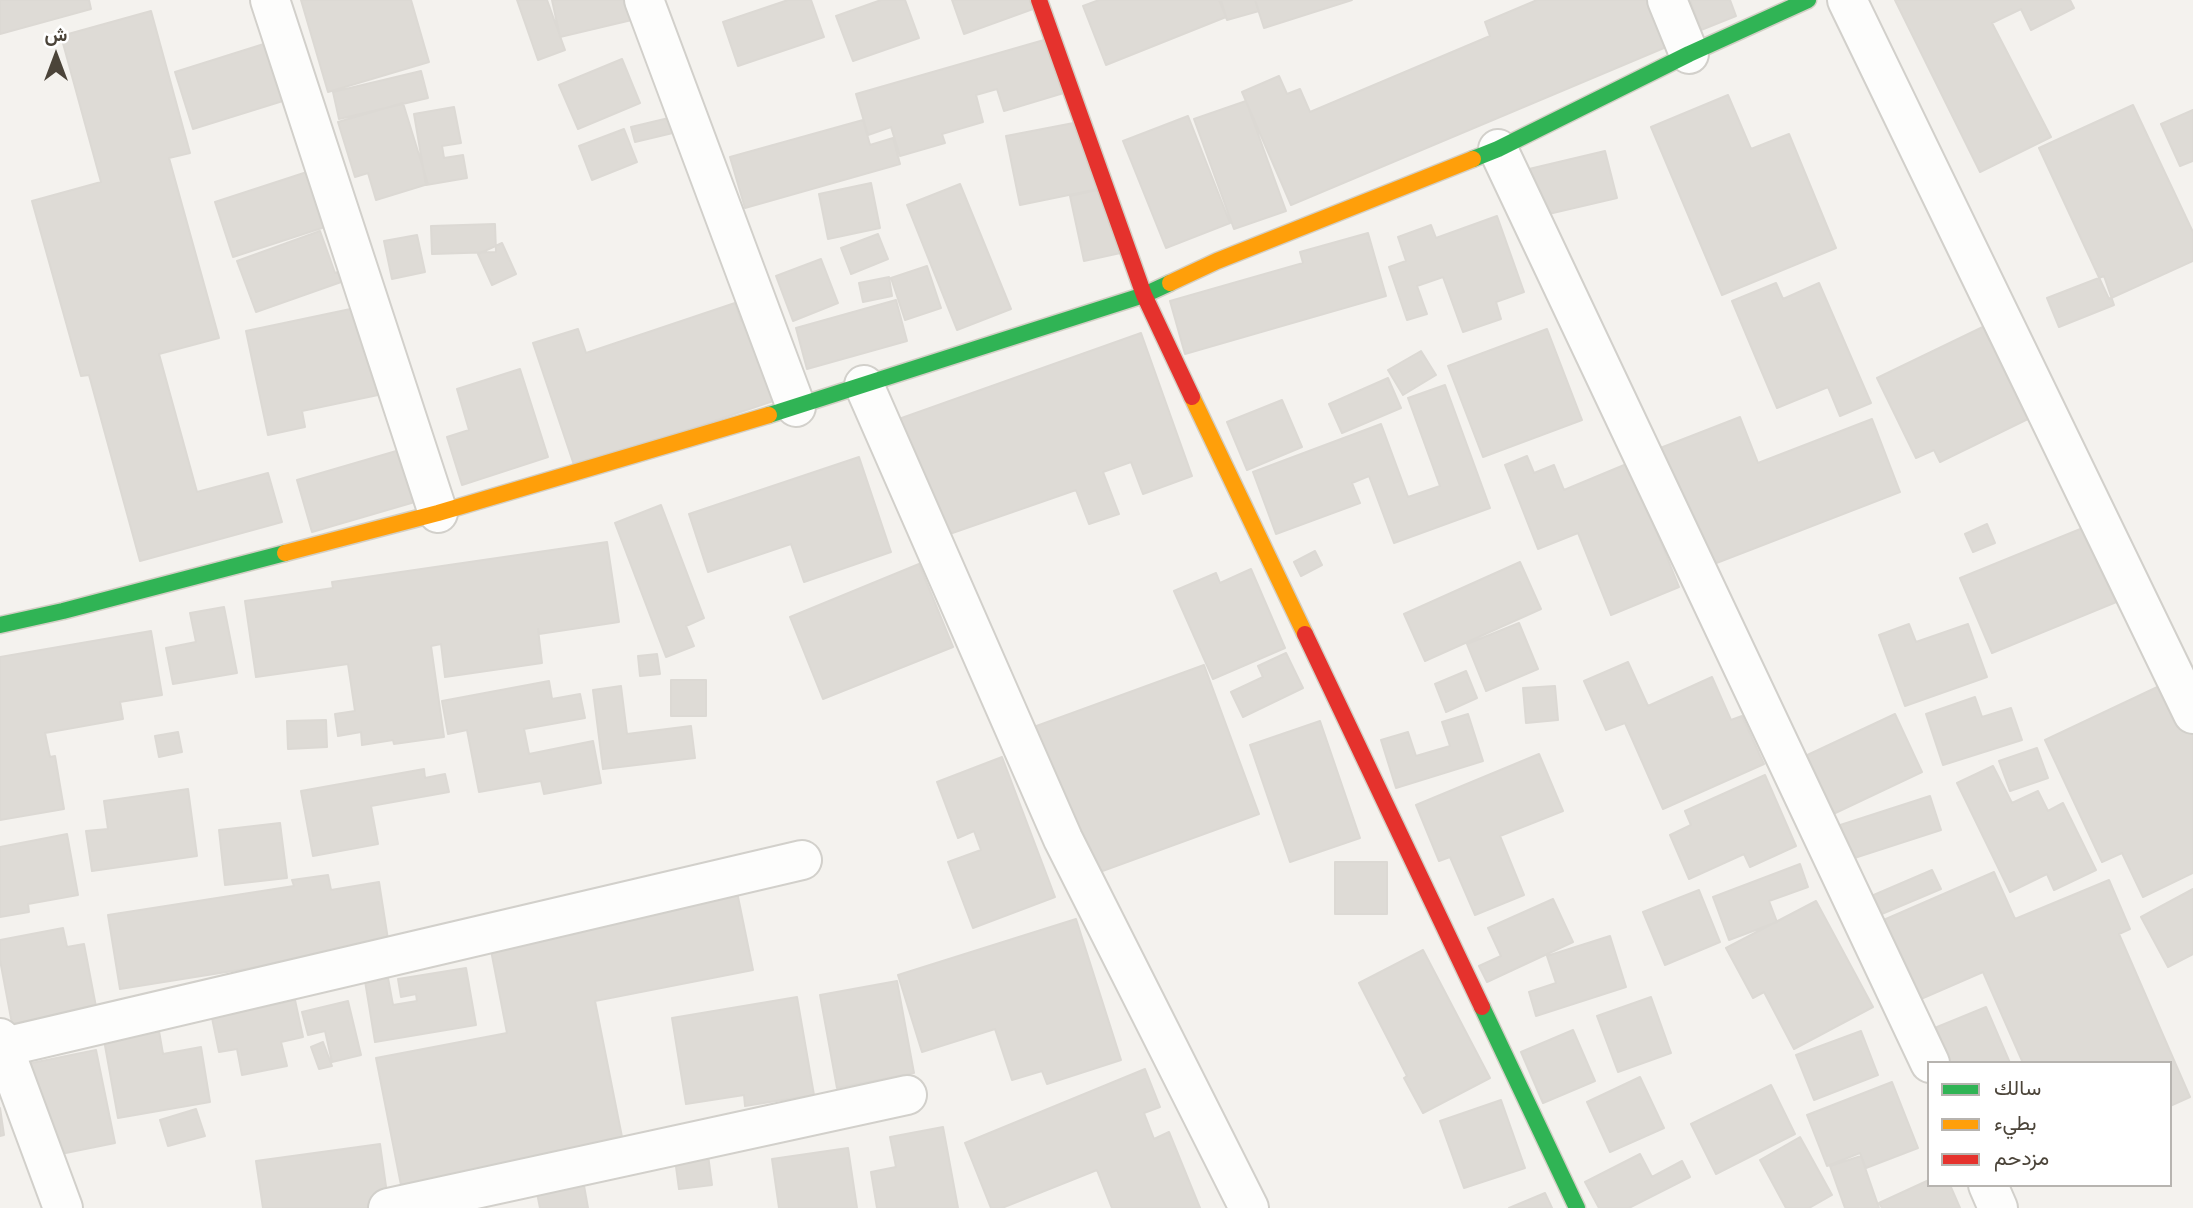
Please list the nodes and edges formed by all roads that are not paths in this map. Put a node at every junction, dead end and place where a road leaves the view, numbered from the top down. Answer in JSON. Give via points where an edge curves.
{"nodes":[{"id":1,"x":270,"y":0,"type":"edge"},
{"id":2,"x":644,"y":0,"type":"edge"},
{"id":3,"x":1039,"y":0,"type":"edge"},
{"id":4,"x":1667,"y":0,"type":"edge"},
{"id":5,"x":1808,"y":0,"type":"edge"},
{"id":6,"x":1847,"y":0,"type":"edge"},
{"id":7,"x":1689,"y":54,"type":"junction"},
{"id":8,"x":1498,"y":149,"type":"junction"},
{"id":9,"x":1144,"y":295,"type":"junction"},
{"id":10,"x":864,"y":385,"type":"junction"},
{"id":11,"x":796,"y":407,"type":"junction"},
{"id":12,"x":438,"y":513,"type":"junction"},
{"id":13,"x":0,"y":625,"type":"edge"},
{"id":14,"x":2193,"y":714,"type":"edge"},
{"id":15,"x":802,"y":860,"type":"dead end"},
{"id":16,"x":2,"y":1043,"type":"edge"},
{"id":17,"x":1929,"y":1061,"type":"edge"},
{"id":18,"x":907,"y":1095,"type":"dead end"},
{"id":19,"x":1989,"y":1187,"type":"edge"},
{"id":20,"x":63,"y":1208,"type":"edge"},
{"id":21,"x":388,"y":1208,"type":"edge"},
{"id":22,"x":1249,"y":1208,"type":"edge"},
{"id":23,"x":1577,"y":1208,"type":"edge"},
{"id":24,"x":1998,"y":1208,"type":"edge"}],
"edges":[{"from":1,"to":12,"type":"street"},
{"from":2,"to":11,"type":"street"},
{"from":3,"to":9,"type":"street"},
{"from":4,"to":7,"type":"street"},
{"from":5,"to":7,"type":"street"},
{"from":6,"to":14,"type":"street"},
{"from":7,"to":8,"type":"street"},
{"from":8,"to":9,"type":"street","via":[[1217,261]]},
{"from":8,"to":17,"type":"street"},
{"from":9,"to":10,"type":"street"},
{"from":9,"to":23,"type":"street"},
{"from":10,"to":11,"type":"street"},
{"from":10,"to":22,"type":"street","via":[[1063,839]]},
{"from":11,"to":12,"type":"street"},
{"from":12,"to":13,"type":"street"},
{"from":15,"to":16,"type":"street"},
{"from":16,"to":20,"type":"street"},
{"from":18,"to":21,"type":"street"},
{"from":19,"to":24,"type":"street"}]}
